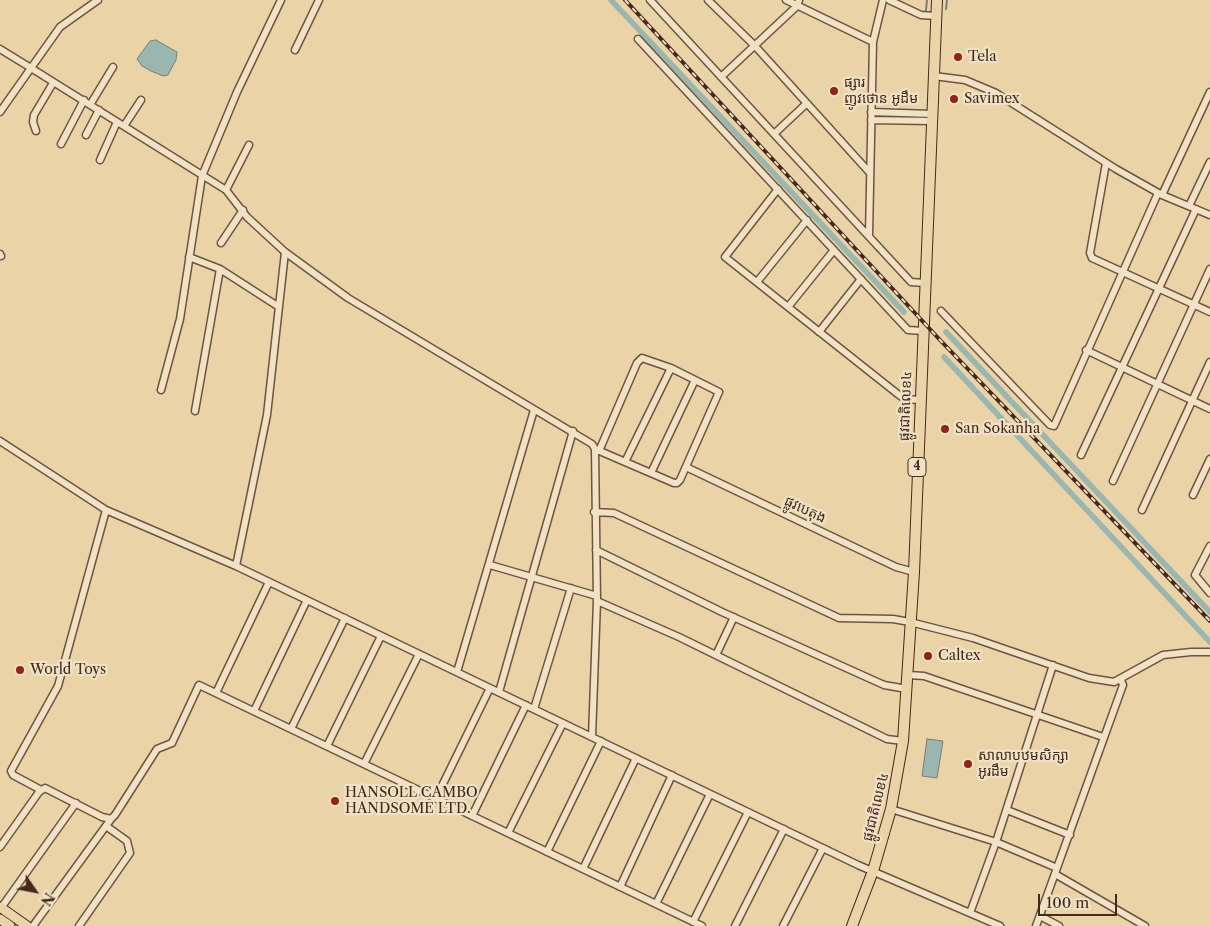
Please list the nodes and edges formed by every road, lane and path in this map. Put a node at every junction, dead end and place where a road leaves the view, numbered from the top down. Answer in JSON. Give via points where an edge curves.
{"nodes":[{"id":1,"x":98,"y":0,"type":"edge"},
{"id":2,"x":281,"y":0,"type":"edge"},
{"id":3,"x":319,"y":0,"type":"edge"},
{"id":4,"x":650,"y":0,"type":"edge"},
{"id":5,"x":708,"y":0,"type":"edge"},
{"id":6,"x":786,"y":0,"type":"edge"},
{"id":7,"x":884,"y":0,"type":"edge"},
{"id":8,"x":889,"y":0,"type":"edge"},
{"id":9,"x":937,"y":0,"type":"edge"},
{"id":10,"x":798,"y":3,"type":"edge"},
{"id":11,"x":936,"y":16,"type":"junction"},
{"id":12,"x":638,"y":39,"type":"dead end"},
{"id":13,"x":873,"y":42,"type":"junction"},
{"id":14,"x":755,"y":46,"type":"junction"},
{"id":15,"x":0,"y":49,"type":"edge"},
{"id":16,"x":295,"y":50,"type":"dead end"},
{"id":17,"x":113,"y":66,"type":"dead end"},
{"id":18,"x":31,"y":68,"type":"junction"},
{"id":19,"x":934,"y":76,"type":"junction"},
{"id":20,"x":722,"y":77,"type":"junction"},
{"id":21,"x":53,"y":83,"type":"junction"},
{"id":22,"x":1210,"y":92,"type":"edge"},
{"id":23,"x":84,"y":100,"type":"junction"},
{"id":24,"x":141,"y":100,"type":"dead end"},
{"id":25,"x":806,"y":104,"type":"junction"},
{"id":26,"x":90,"y":105,"type":"junction"},
{"id":27,"x":99,"y":110,"type":"junction"},
{"id":28,"x":0,"y":112,"type":"edge"},
{"id":29,"x":871,"y":116,"type":"junction"},
{"id":30,"x":932,"y":118,"type":"junction"},
{"id":31,"x":117,"y":122,"type":"junction"},
{"id":32,"x":124,"y":126,"type":"junction"},
{"id":33,"x":36,"y":131,"type":"dead end"},
{"id":34,"x":774,"y":134,"type":"junction"},
{"id":35,"x":86,"y":135,"type":"dead end"},
{"id":36,"x":61,"y":144,"type":"dead end"},
{"id":37,"x":249,"y":145,"type":"dead end"},
{"id":38,"x":100,"y":160,"type":"dead end"},
{"id":39,"x":1210,"y":162,"type":"edge"},
{"id":40,"x":1106,"y":163,"type":"junction"},
{"id":41,"x":870,"y":173,"type":"junction"},
{"id":42,"x":202,"y":176,"type":"junction"},
{"id":43,"x":778,"y":189,"type":"junction"},
{"id":44,"x":226,"y":190,"type":"junction"},
{"id":45,"x":1160,"y":194,"type":"junction"},
{"id":46,"x":1192,"y":207,"type":"junction"},
{"id":47,"x":243,"y":210,"type":"junction"},
{"id":48,"x":1210,"y":215,"type":"edge"},
{"id":49,"x":806,"y":220,"type":"junction"},
{"id":50,"x":869,"y":235,"type":"junction"},
{"id":51,"x":222,"y":243,"type":"dead end"},
{"id":52,"x":834,"y":250,"type":"junction"},
{"id":53,"x":285,"y":252,"type":"junction"},
{"id":54,"x":189,"y":256,"type":"junction"},
{"id":55,"x":220,"y":269,"type":"junction"},
{"id":56,"x":1210,"y":269,"type":"edge"},
{"id":57,"x":1121,"y":272,"type":"junction"},
{"id":58,"x":861,"y":279,"type":"junction"},
{"id":59,"x":756,"y":282,"type":"junction"},
{"id":60,"x":925,"y":283,"type":"junction"},
{"id":61,"x":1159,"y":289,"type":"junction"},
{"id":62,"x":1194,"y":305,"type":"junction"},
{"id":63,"x":279,"y":306,"type":"junction"},
{"id":64,"x":788,"y":307,"type":"junction"},
{"id":65,"x":941,"y":311,"type":"dead end"},
{"id":66,"x":1210,"y":312,"type":"edge"},
{"id":67,"x":923,"y":331,"type":"junction"},
{"id":68,"x":819,"y":332,"type":"junction"},
{"id":69,"x":1086,"y":350,"type":"junction"},
{"id":70,"x":1210,"y":362,"type":"edge"},
{"id":71,"x":671,"y":368,"type":"junction"},
{"id":72,"x":1122,"y":368,"type":"junction"},
{"id":73,"x":696,"y":380,"type":"junction"},
{"id":74,"x":1157,"y":384,"type":"junction"},
{"id":75,"x":161,"y":390,"type":"dead end"},
{"id":76,"x":920,"y":400,"type":"junction"},
{"id":77,"x":1192,"y":401,"type":"junction"},
{"id":78,"x":1210,"y":409,"type":"edge"},
{"id":79,"x":195,"y":410,"type":"dead end"},
{"id":80,"x":534,"y":410,"type":"junction"},
{"id":81,"x":573,"y":431,"type":"junction"},
{"id":82,"x":0,"y":441,"type":"edge"},
{"id":83,"x":597,"y":450,"type":"junction"},
{"id":84,"x":1080,"y":455,"type":"dead end"},
{"id":85,"x":1210,"y":459,"type":"edge"},
{"id":86,"x":625,"y":462,"type":"junction"},
{"id":87,"x":686,"y":467,"type":"junction"},
{"id":88,"x":651,"y":473,"type":"junction"},
{"id":89,"x":1113,"y":481,"type":"dead end"},
{"id":90,"x":1193,"y":495,"type":"dead end"},
{"id":91,"x":106,"y":510,"type":"junction"},
{"id":92,"x":1142,"y":510,"type":"dead end"},
{"id":93,"x":594,"y":512,"type":"junction"},
{"id":94,"x":1210,"y":546,"type":"edge"},
{"id":95,"x":596,"y":550,"type":"junction"},
{"id":96,"x":490,"y":565,"type":"junction"},
{"id":97,"x":236,"y":566,"type":"junction"},
{"id":98,"x":914,"y":572,"type":"junction"},
{"id":99,"x":533,"y":577,"type":"junction"},
{"id":100,"x":269,"y":582,"type":"junction"},
{"id":101,"x":571,"y":588,"type":"junction"},
{"id":102,"x":1210,"y":593,"type":"edge"},
{"id":103,"x":597,"y":598,"type":"junction"},
{"id":104,"x":307,"y":600,"type":"junction"},
{"id":105,"x":734,"y":617,"type":"junction"},
{"id":106,"x":345,"y":618,"type":"junction"},
{"id":107,"x":910,"y":622,"type":"junction"},
{"id":108,"x":381,"y":636,"type":"junction"},
{"id":109,"x":1210,"y":652,"type":"edge"},
{"id":110,"x":419,"y":654,"type":"junction"},
{"id":111,"x":716,"y":655,"type":"junction"},
{"id":112,"x":1053,"y":665,"type":"junction"},
{"id":113,"x":457,"y":672,"type":"junction"},
{"id":114,"x":908,"y":675,"type":"junction"},
{"id":115,"x":1121,"y":680,"type":"junction"},
{"id":116,"x":490,"y":688,"type":"junction"},
{"id":117,"x":907,"y":690,"type":"junction"},
{"id":118,"x":499,"y":692,"type":"junction"},
{"id":119,"x":216,"y":693,"type":"junction"},
{"id":120,"x":526,"y":705,"type":"junction"},
{"id":121,"x":534,"y":709,"type":"junction"},
{"id":122,"x":254,"y":711,"type":"junction"},
{"id":123,"x":1037,"y":716,"type":"junction"},
{"id":124,"x":563,"y":723,"type":"junction"},
{"id":125,"x":291,"y":729,"type":"junction"},
{"id":126,"x":592,"y":737,"type":"junction"},
{"id":127,"x":1103,"y":737,"type":"junction"},
{"id":128,"x":600,"y":741,"type":"junction"},
{"id":129,"x":903,"y":741,"type":"junction"},
{"id":130,"x":327,"y":746,"type":"junction"},
{"id":131,"x":636,"y":758,"type":"junction"},
{"id":132,"x":364,"y":764,"type":"junction"},
{"id":133,"x":672,"y":775,"type":"junction"},
{"id":134,"x":41,"y":790,"type":"junction"},
{"id":135,"x":710,"y":794,"type":"junction"},
{"id":136,"x":436,"y":798,"type":"junction"},
{"id":137,"x":76,"y":803,"type":"junction"},
{"id":138,"x":892,"y":809,"type":"junction"},
{"id":139,"x":1007,"y":810,"type":"junction"},
{"id":140,"x":748,"y":812,"type":"junction"},
{"id":141,"x":472,"y":816,"type":"junction"},
{"id":142,"x":111,"y":819,"type":"junction"},
{"id":143,"x":106,"y":826,"type":"junction"},
{"id":144,"x":784,"y":829,"type":"junction"},
{"id":145,"x":508,"y":833,"type":"junction"},
{"id":146,"x":1070,"y":835,"type":"junction"},
{"id":147,"x":996,"y":842,"type":"junction"},
{"id":148,"x":0,"y":847,"type":"edge"},
{"id":149,"x":823,"y":848,"type":"junction"},
{"id":150,"x":547,"y":852,"type":"junction"},
{"id":151,"x":583,"y":869,"type":"junction"},
{"id":152,"x":873,"y":871,"type":"junction"},
{"id":153,"x":1056,"y":871,"type":"junction"},
{"id":154,"x":620,"y":887,"type":"junction"},
{"id":155,"x":656,"y":904,"type":"junction"},
{"id":156,"x":1,"y":908,"type":"edge"},
{"id":157,"x":970,"y":913,"type":"junction"},
{"id":158,"x":1040,"y":916,"type":"junction"},
{"id":159,"x":0,"y":919,"type":"edge"},
{"id":160,"x":693,"y":922,"type":"junction"},
{"id":161,"x":855,"y":925,"type":"edge"},
{"id":162,"x":10,"y":926,"type":"edge"},
{"id":163,"x":27,"y":926,"type":"edge"},
{"id":164,"x":33,"y":926,"type":"edge"},
{"id":165,"x":79,"y":926,"type":"edge"},
{"id":166,"x":702,"y":926,"type":"edge"},
{"id":167,"x":735,"y":926,"type":"edge"},
{"id":168,"x":784,"y":926,"type":"edge"},
{"id":169,"x":1000,"y":926,"type":"edge"},
{"id":170,"x":1036,"y":926,"type":"edge"},
{"id":171,"x":1059,"y":926,"type":"edge"},
{"id":172,"x":1145,"y":926,"type":"edge"}],
"edges":[{"from":1,"to":18,"type":"street","via":[[60,27]]},
{"from":2,"to":42,"type":"street","via":[[236,92]]},
{"from":3,"to":16,"type":"street"},
{"from":4,"to":20,"type":"street"},
{"from":5,"to":14,"type":"street"},
{"from":6,"to":10,"type":"street"},
{"from":7,"to":13,"type":"street"},
{"from":8,"to":11,"type":"street","via":[[921,15]]},
{"from":9,"to":11,"type":"highway","name":"ផ្លូវជាតិលេខ៤","number":"4"},
{"from":10,"to":13,"type":"street"},
{"from":10,"to":14,"type":"street"},
{"from":11,"to":19,"type":"highway","name":"ផ្លូវជាតិលេខ៤","number":"4"},
{"from":12,"to":43,"type":"street"},
{"from":13,"to":29,"type":"street"},
{"from":14,"to":20,"type":"street"},
{"from":14,"to":25,"type":"street"},
{"from":15,"to":18,"type":"street"},
{"from":17,"to":26,"type":"street"},
{"from":18,"to":21,"type":"street"},
{"from":18,"to":28,"type":"street"},
{"from":19,"to":30,"type":"highway","name":"ផ្លូវជាតិលេខ៤","number":"4"},
{"from":19,"to":40,"type":"street","via":[[965,80],[996,93]]},
{"from":20,"to":34,"type":"street"},
{"from":21,"to":23,"type":"street"},
{"from":21,"to":33,"type":"street","via":[[34,114]]},
{"from":22,"to":45,"type":"street"},
{"from":23,"to":26,"type":"street"},
{"from":23,"to":36,"type":"street"},
{"from":24,"to":32,"type":"street"},
{"from":25,"to":34,"type":"street"},
{"from":25,"to":41,"type":"street"},
{"from":26,"to":27,"type":"street"},
{"from":27,"to":31,"type":"street"},
{"from":27,"to":35,"type":"street"},
{"from":29,"to":30,"type":"street"},
{"from":29,"to":41,"type":"street"},
{"from":30,"to":60,"type":"highway","name":"ផ្លូវជាតិលេខ៤","number":"4"},
{"from":31,"to":32,"type":"street"},
{"from":31,"to":38,"type":"street"},
{"from":32,"to":42,"type":"street"},
{"from":34,"to":50,"type":"street"},
{"from":37,"to":44,"type":"street"},
{"from":39,"to":46,"type":"street"},
{"from":40,"to":45,"type":"street"},
{"from":40,"to":57,"type":"street","via":[[1090,253],[1092,258]]},
{"from":41,"to":50,"type":"street"},
{"from":42,"to":44,"type":"street"},
{"from":42,"to":54,"type":"street"},
{"from":43,"to":49,"type":"street"},
{"from":43,"to":59,"type":"street","via":[[725,257]]},
{"from":44,"to":47,"type":"street"},
{"from":45,"to":46,"type":"street"},
{"from":45,"to":57,"type":"street"},
{"from":46,"to":48,"type":"street"},
{"from":46,"to":61,"type":"street"},
{"from":47,"to":51,"type":"street"},
{"from":47,"to":53,"type":"street"},
{"from":49,"to":52,"type":"street"},
{"from":49,"to":59,"type":"street"},
{"from":50,"to":60,"type":"street","via":[[911,282]]},
{"from":52,"to":58,"type":"street"},
{"from":52,"to":64,"type":"street"},
{"from":53,"to":63,"type":"street"},
{"from":53,"to":80,"type":"street","via":[[348,298]]},
{"from":54,"to":55,"type":"street"},
{"from":54,"to":75,"type":"street","via":[[180,319]]},
{"from":55,"to":63,"type":"street"},
{"from":55,"to":79,"type":"street"},
{"from":56,"to":62,"type":"street"},
{"from":57,"to":61,"type":"street"},
{"from":57,"to":69,"type":"street"},
{"from":58,"to":67,"type":"street","via":[[908,330]]},
{"from":58,"to":68,"type":"street"},
{"from":59,"to":64,"type":"street"},
{"from":60,"to":67,"type":"highway","name":"ផ្លូវជាតិលេខ៤","number":"4"},
{"from":61,"to":62,"type":"street"},
{"from":61,"to":72,"type":"street"},
{"from":62,"to":66,"type":"street"},
{"from":62,"to":74,"type":"street"},
{"from":63,"to":97,"type":"street","via":[[268,415]]},
{"from":64,"to":68,"type":"street"},
{"from":65,"to":69,"type":"street","via":[[1050,425],[1056,424]]},
{"from":67,"to":76,"type":"highway","name":"ផ្លូវជាតិលេខ៤","number":"4"},
{"from":68,"to":76,"type":"street","via":[[899,395],[905,399]]},
{"from":69,"to":72,"type":"street"},
{"from":70,"to":77,"type":"street"},
{"from":71,"to":73,"type":"street"},
{"from":71,"to":83,"type":"street","via":[[647,358],[640,359]]},
{"from":71,"to":86,"type":"street"},
{"from":72,"to":74,"type":"street"},
{"from":72,"to":84,"type":"street"},
{"from":73,"to":87,"type":"street","via":[[719,394]]},
{"from":73,"to":88,"type":"street"},
{"from":74,"to":77,"type":"street"},
{"from":74,"to":89,"type":"street"},
{"from":76,"to":98,"type":"highway","name":"ផ្លូវជាតិលេខ៤","number":"4"},
{"from":77,"to":78,"type":"street"},
{"from":77,"to":92,"type":"street"},
{"from":80,"to":81,"type":"street"},
{"from":80,"to":96,"type":"street"},
{"from":81,"to":83,"type":"street"},
{"from":81,"to":99,"type":"street"},
{"from":82,"to":91,"type":"street"},
{"from":83,"to":86,"type":"street"},
{"from":83,"to":93,"type":"street"},
{"from":85,"to":90,"type":"street"},
{"from":86,"to":88,"type":"street"},
{"from":87,"to":88,"type":"street","via":[[677,482]]},
{"from":87,"to":98,"type":"street","name":"ផ្លូវបេតុង","via":[[896,567]]},
{"from":91,"to":97,"type":"street"},
{"from":91,"to":134,"type":"street","via":[[58,686],[11,770],[13,775]]},
{"from":93,"to":95,"type":"street"},
{"from":93,"to":107,"type":"street","via":[[614,512],[839,618]]},
{"from":94,"to":102,"type":"street","via":[[1195,575]]},
{"from":95,"to":103,"type":"street"},
{"from":95,"to":105,"type":"street"},
{"from":96,"to":99,"type":"street"},
{"from":96,"to":113,"type":"street"},
{"from":97,"to":100,"type":"street"},
{"from":98,"to":107,"type":"highway","name":"ផ្លូវជាតិលេខ៤","number":"4"},
{"from":99,"to":101,"type":"street"},
{"from":99,"to":118,"type":"street"},
{"from":100,"to":104,"type":"street"},
{"from":100,"to":119,"type":"street"},
{"from":101,"to":103,"type":"street"},
{"from":101,"to":121,"type":"street"},
{"from":103,"to":111,"type":"street"},
{"from":103,"to":126,"type":"street"},
{"from":104,"to":106,"type":"street"},
{"from":104,"to":122,"type":"street"},
{"from":105,"to":111,"type":"street"},
{"from":105,"to":117,"type":"street","via":[[884,685]]},
{"from":106,"to":108,"type":"street"},
{"from":106,"to":125,"type":"street"},
{"from":107,"to":112,"type":"street","via":[[974,638]]},
{"from":107,"to":114,"type":"highway","name":"ផ្លូវជាតិលេខ៤","number":"4"},
{"from":108,"to":110,"type":"street"},
{"from":108,"to":130,"type":"street"},
{"from":109,"to":115,"type":"street","via":[[1163,655]]},
{"from":110,"to":113,"type":"street"},
{"from":110,"to":132,"type":"street"},
{"from":111,"to":129,"type":"street","via":[[888,738]]},
{"from":112,"to":115,"type":"street","via":[[1099,680]]},
{"from":112,"to":123,"type":"street"},
{"from":113,"to":116,"type":"street"},
{"from":114,"to":117,"type":"highway","name":"ផ្លូវជាតិលេខ៤","number":"4"},
{"from":114,"to":123,"type":"street","via":[[924,676]]},
{"from":115,"to":127,"type":"street","via":[[1123,685]]},
{"from":116,"to":118,"type":"street"},
{"from":116,"to":136,"type":"street"},
{"from":117,"to":129,"type":"highway","name":"ផ្លូវជាតិលេខ៤","number":"4"},
{"from":118,"to":120,"type":"street"},
{"from":119,"to":122,"type":"street"},
{"from":119,"to":142,"type":"street","via":[[199,684],[172,743],[157,749]]},
{"from":120,"to":121,"type":"street"},
{"from":120,"to":141,"type":"street"},
{"from":121,"to":124,"type":"street"},
{"from":122,"to":125,"type":"street"},
{"from":123,"to":127,"type":"street"},
{"from":123,"to":139,"type":"street"},
{"from":124,"to":126,"type":"street"},
{"from":124,"to":145,"type":"street"},
{"from":125,"to":130,"type":"street"},
{"from":126,"to":128,"type":"street"},
{"from":127,"to":146,"type":"street"},
{"from":128,"to":131,"type":"street"},
{"from":128,"to":150,"type":"street"},
{"from":129,"to":138,"type":"highway","name":"ផ្លូវជាតិលេខ៤","number":"4"},
{"from":130,"to":132,"type":"street"},
{"from":131,"to":133,"type":"street"},
{"from":131,"to":151,"type":"street"},
{"from":132,"to":136,"type":"street"},
{"from":133,"to":135,"type":"street"},
{"from":133,"to":154,"type":"street"},
{"from":134,"to":137,"type":"street","via":[[50,789]]},
{"from":134,"to":148,"type":"street"},
{"from":135,"to":140,"type":"street"},
{"from":135,"to":155,"type":"street"},
{"from":136,"to":141,"type":"street"},
{"from":137,"to":142,"type":"street"},
{"from":137,"to":156,"type":"street"},
{"from":138,"to":147,"type":"street"},
{"from":138,"to":152,"type":"highway","name":"ផ្លូវជាតិលេខ៤","number":"4"},
{"from":139,"to":146,"type":"street"},
{"from":139,"to":147,"type":"street"},
{"from":140,"to":144,"type":"street"},
{"from":140,"to":160,"type":"street"},
{"from":141,"to":145,"type":"street"},
{"from":142,"to":143,"type":"street"},
{"from":143,"to":164,"type":"street"},
{"from":143,"to":165,"type":"street","via":[[127,841],[130,853]]},
{"from":144,"to":149,"type":"street"},
{"from":144,"to":167,"type":"street"},
{"from":145,"to":150,"type":"street"},
{"from":146,"to":153,"type":"street"},
{"from":147,"to":153,"type":"street"},
{"from":147,"to":157,"type":"street"},
{"from":149,"to":152,"type":"street"},
{"from":149,"to":168,"type":"street"},
{"from":150,"to":151,"type":"street"},
{"from":151,"to":154,"type":"street"},
{"from":152,"to":157,"type":"street"},
{"from":152,"to":161,"type":"highway","name":"ផ្លូវជាតិលេខ៤","number":"4"},
{"from":153,"to":158,"type":"street"},
{"from":153,"to":172,"type":"street"},
{"from":154,"to":155,"type":"street"},
{"from":155,"to":160,"type":"street"},
{"from":156,"to":163,"type":"main road"},
{"from":157,"to":169,"type":"street"},
{"from":158,"to":170,"type":"street"},
{"from":158,"to":171,"type":"street"},
{"from":159,"to":162,"type":"main road"},
{"from":160,"to":166,"type":"street"}]}
